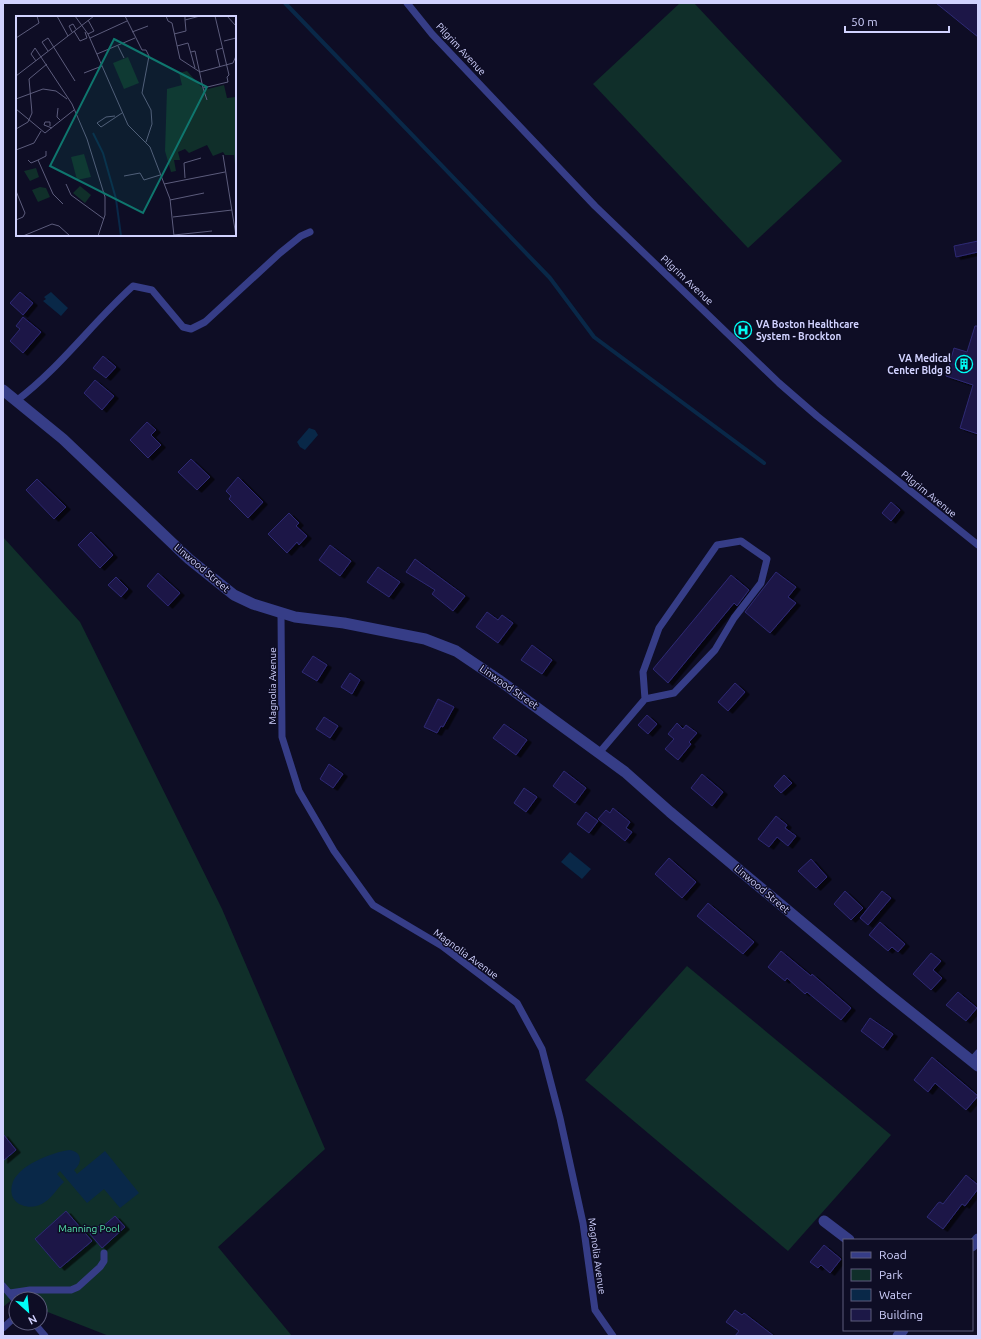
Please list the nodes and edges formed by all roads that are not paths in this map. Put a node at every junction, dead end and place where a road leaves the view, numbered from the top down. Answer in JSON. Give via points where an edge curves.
{"nodes":[{"id":1,"x":407,"y":3,"type":"edge"},
{"id":2,"x":310,"y":232,"type":"dead end"},
{"id":3,"x":3,"y":390,"type":"edge"},
{"id":4,"x":16,"y":401,"type":"junction"},
{"id":5,"x":978,"y":545,"type":"edge"},
{"id":6,"x":281,"y":614,"type":"junction"},
{"id":7,"x":645,"y":699,"type":"junction"},
{"id":8,"x":599,"y":753,"type":"junction"},
{"id":9,"x":976,"y":1060,"type":"edge"},
{"id":10,"x":824,"y":1221,"type":"dead end"},
{"id":11,"x":848,"y":1239,"type":"edge"},
{"id":12,"x":104,"y":1253,"type":"dead end"},
{"id":13,"x":25,"y":1291,"type":"edge"},
{"id":14,"x":613,"y":1336,"type":"edge"}],
"edges":[{"from":1,"to":5,"type":"lane","name":"Pilgrim Avenue","via":[[595,206],[779,383]]},
{"from":2,"to":4,"type":"lane","via":[[280,253],[205,322],[191,329],[183,326],[152,290],[133,286],[39,384]]},
{"from":3,"to":4,"type":"street","name":"Linwood Street"},
{"from":4,"to":6,"type":"street","name":"Linwood Street","via":[[42,420],[189,559],[223,587],[253,604]]},
{"from":6,"to":8,"type":"street","name":"Linwood Street","via":[[378,629],[440,644],[456,651],[499,680]]},
{"from":6,"to":14,"type":"lane","name":"Magnolia Avenue","via":[[282,737],[299,790],[334,851],[372,905],[442,946],[517,1003],[542,1049],[583,1223],[595,1310]]},
{"from":7,"to":7,"type":"lane","via":[[643,672],[659,628],[717,544],[741,541],[767,559],[761,583],[734,618],[716,650],[674,693]]},
{"from":7,"to":8,"type":"lane"},
{"from":8,"to":9,"type":"street","name":"Linwood Street","via":[[625,772],[883,990]]},
{"from":10,"to":11,"type":"street"},
{"from":12,"to":13,"type":"lane","via":[[104,1261],[100,1267],[78,1287],[71,1290]]}]}
